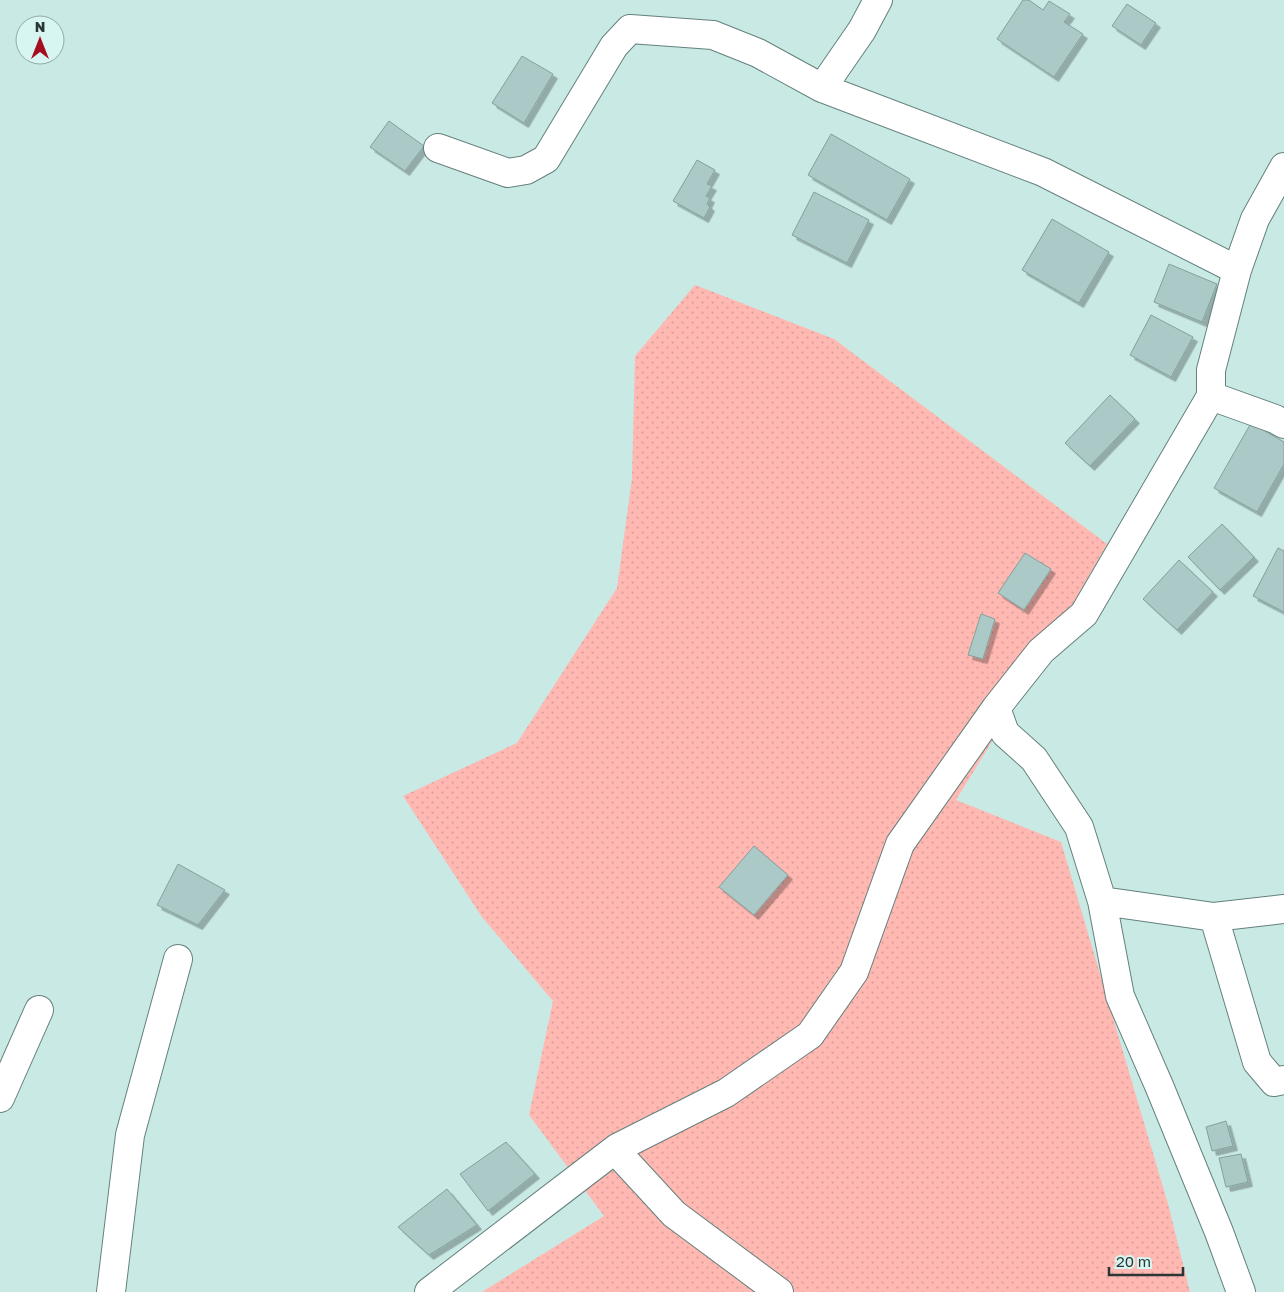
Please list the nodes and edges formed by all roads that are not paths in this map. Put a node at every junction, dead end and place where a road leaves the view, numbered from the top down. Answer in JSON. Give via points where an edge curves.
{"nodes":[{"id":1,"x":878,"y":0,"type":"edge"},
{"id":2,"x":822,"y":88,"type":"junction"},
{"id":3,"x":438,"y":148,"type":"dead end"},
{"id":4,"x":1284,"y":167,"type":"edge"},
{"id":5,"x":1237,"y":270,"type":"junction"},
{"id":6,"x":1211,"y":396,"type":"junction"},
{"id":7,"x":1284,"y":424,"type":"edge"},
{"id":8,"x":996,"y":708,"type":"junction"},
{"id":9,"x":1102,"y":901,"type":"junction"},
{"id":10,"x":1284,"y":910,"type":"edge"},
{"id":11,"x":1214,"y":917,"type":"junction"},
{"id":12,"x":178,"y":959,"type":"dead end"},
{"id":13,"x":39,"y":1010,"type":"dead end"},
{"id":14,"x":1284,"y":1080,"type":"edge"},
{"id":15,"x":0,"y":1098,"type":"edge"},
{"id":16,"x":615,"y":1150,"type":"junction"},
{"id":17,"x":111,"y":1292,"type":"edge"},
{"id":18,"x":429,"y":1292,"type":"edge"},
{"id":19,"x":779,"y":1292,"type":"edge"},
{"id":20,"x":1240,"y":1292,"type":"edge"}],
"edges":[{"from":1,"to":2,"type":"street","via":[[862,30]]},
{"from":2,"to":3,"type":"street","via":[[758,53],[713,35],[630,29],[614,46],[546,159],[526,170],[508,173]]},
{"from":2,"to":5,"type":"street","via":[[1043,172]]},
{"from":4,"to":5,"type":"street","via":[[1255,219]]},
{"from":5,"to":6,"type":"street","via":[[1211,370]]},
{"from":6,"to":7,"type":"street"},
{"from":6,"to":8,"type":"street","via":[[1084,614],[1041,651]]},
{"from":8,"to":9,"type":"street","via":[[1005,733],[1034,759],[1079,827]]},
{"from":8,"to":16,"type":"street","via":[[900,844],[854,972],[810,1035],[726,1093]]},
{"from":9,"to":11,"type":"street"},
{"from":9,"to":20,"type":"street","via":[[1120,996],[1216,1223]]},
{"from":10,"to":11,"type":"street"},
{"from":11,"to":14,"type":"street","via":[[1256,1062],[1274,1082]]},
{"from":12,"to":17,"type":"street","via":[[130,1135]]},
{"from":13,"to":15,"type":"street"},
{"from":16,"to":18,"type":"street"},
{"from":16,"to":19,"type":"street","via":[[674,1214]]}]}
